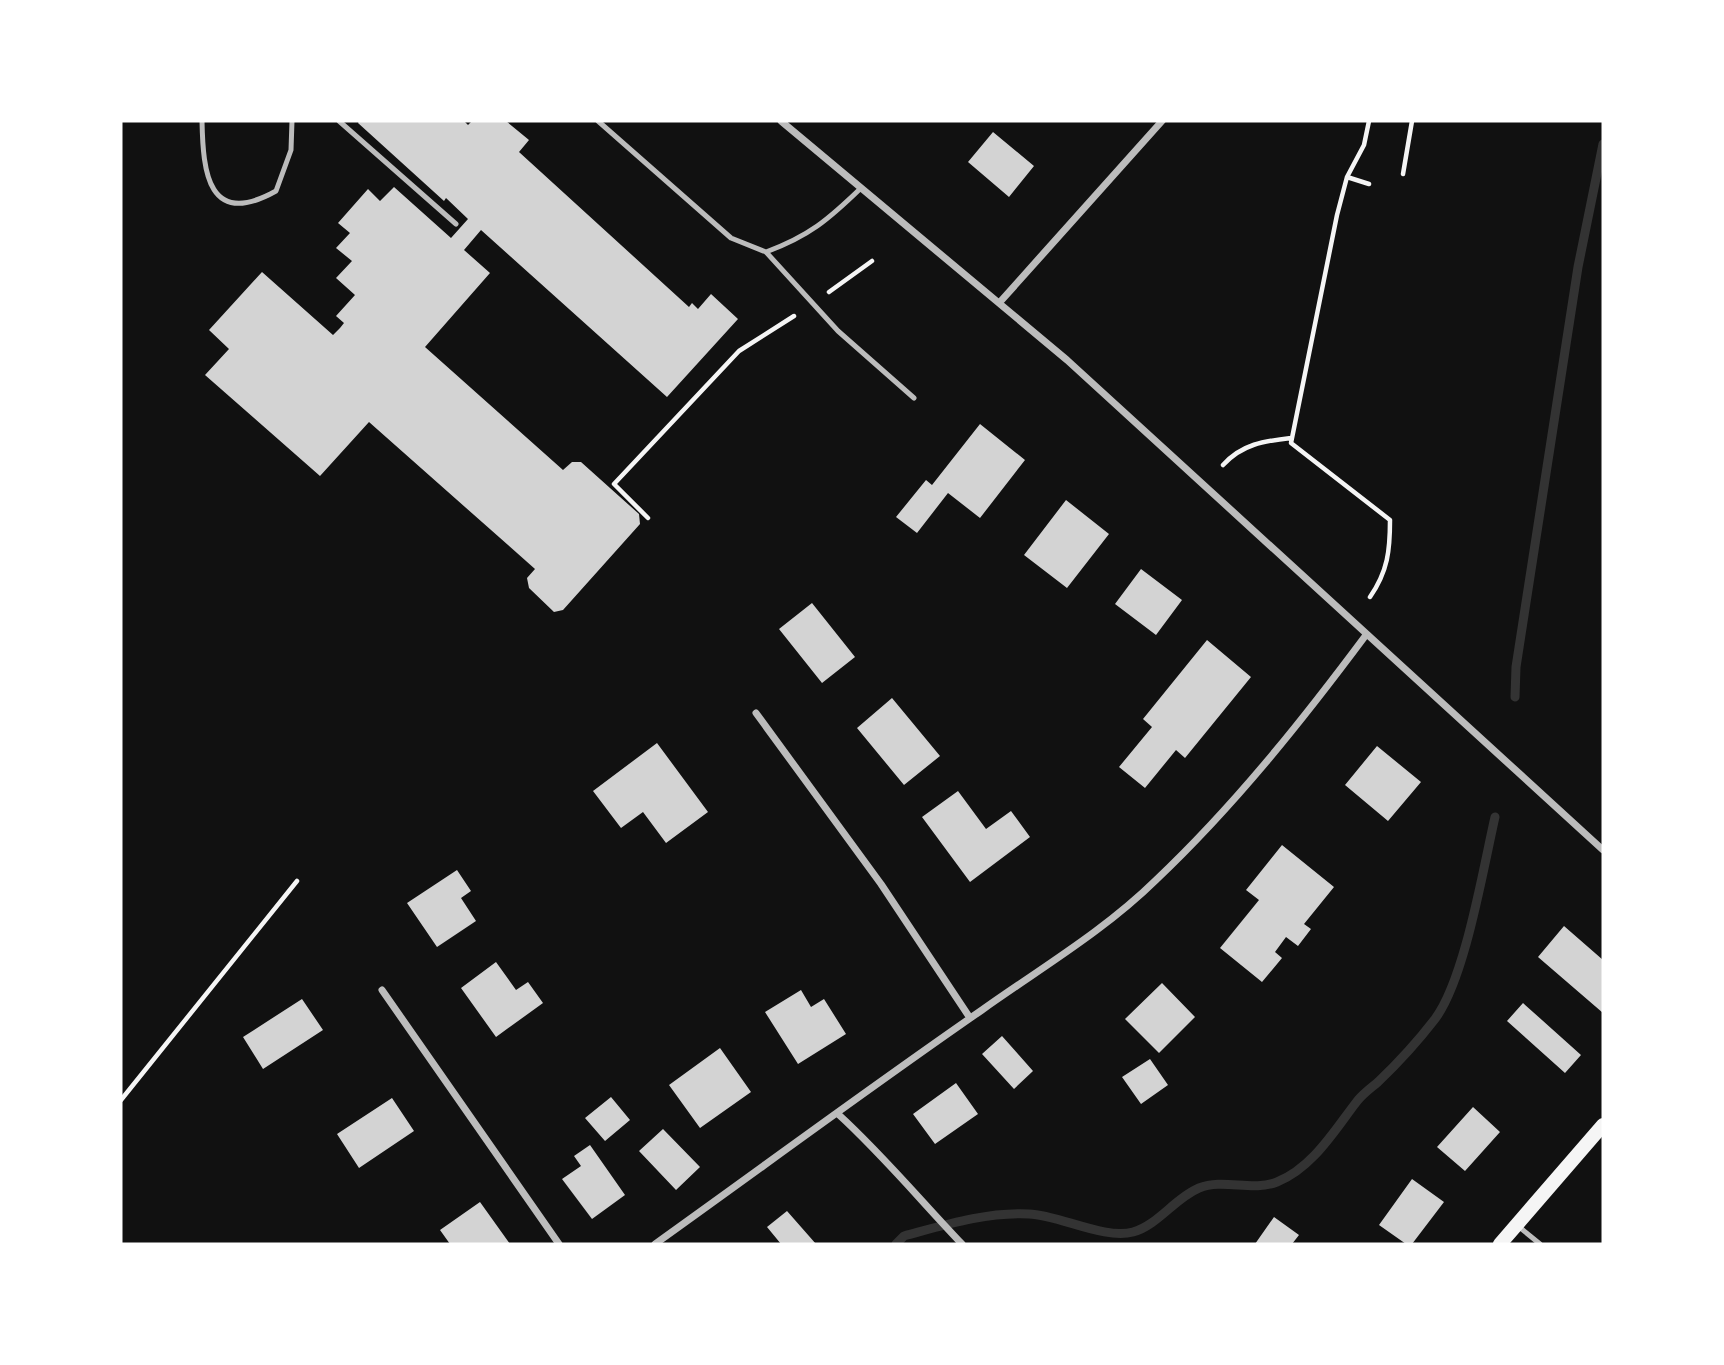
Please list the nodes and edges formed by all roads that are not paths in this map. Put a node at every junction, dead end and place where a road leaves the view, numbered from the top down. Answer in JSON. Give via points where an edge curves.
{"nodes":[{"id":1,"x":202,"y":121,"type":"edge"},
{"id":2,"x":292,"y":121,"type":"edge"},
{"id":3,"x":340,"y":121,"type":"edge"},
{"id":4,"x":598,"y":121,"type":"edge"},
{"id":5,"x":781,"y":121,"type":"edge"},
{"id":6,"x":1162,"y":121,"type":"edge"},
{"id":7,"x":861,"y":188,"type":"junction"},
{"id":8,"x":456,"y":224,"type":"dead end"},
{"id":9,"x":766,"y":252,"type":"junction"},
{"id":10,"x":1000,"y":302,"type":"junction"},
{"id":11,"x":914,"y":398,"type":"dead end"},
{"id":12,"x":1366,"y":635,"type":"junction"},
{"id":13,"x":756,"y":713,"type":"dead end"},
{"id":14,"x":1603,"y":850,"type":"edge"},
{"id":15,"x":382,"y":990,"type":"dead end"},
{"id":16,"x":970,"y":1018,"type":"junction"},
{"id":17,"x":838,"y":1114,"type":"junction"},
{"id":18,"x":1603,"y":1125,"type":"edge"},
{"id":19,"x":1517,"y":1225,"type":"junction"},
{"id":20,"x":559,"y":1244,"type":"edge"},
{"id":21,"x":655,"y":1244,"type":"edge"},
{"id":22,"x":962,"y":1244,"type":"edge"},
{"id":23,"x":1500,"y":1244,"type":"edge"},
{"id":24,"x":1539,"y":1244,"type":"edge"}],
"edges":[{"from":1,"to":2,"type":"lane","via":[[203,166],[212,190],[231,202],[254,204],[276,191],[291,150]]},
{"from":3,"to":8,"type":"lane"},
{"from":4,"to":9,"type":"lane","via":[[731,239]]},
{"from":5,"to":7,"type":"street"},
{"from":6,"to":10,"type":"street"},
{"from":7,"to":9,"type":"lane","via":[[801,238]]},
{"from":7,"to":10,"type":"street"},
{"from":9,"to":11,"type":"lane","via":[[838,331]]},
{"from":10,"to":12,"type":"street"},
{"from":12,"to":14,"type":"street"},
{"from":12,"to":16,"type":"street","via":[[1255,774],[1156,881],[1069,951]]},
{"from":13,"to":16,"type":"street","via":[[881,884]]},
{"from":15,"to":20,"type":"street"},
{"from":16,"to":17,"type":"street"},
{"from":17,"to":21,"type":"street"},
{"from":17,"to":22,"type":"street"},
{"from":18,"to":19,"type":"main road"},
{"from":19,"to":23,"type":"main road"},
{"from":19,"to":24,"type":"lane"}]}
